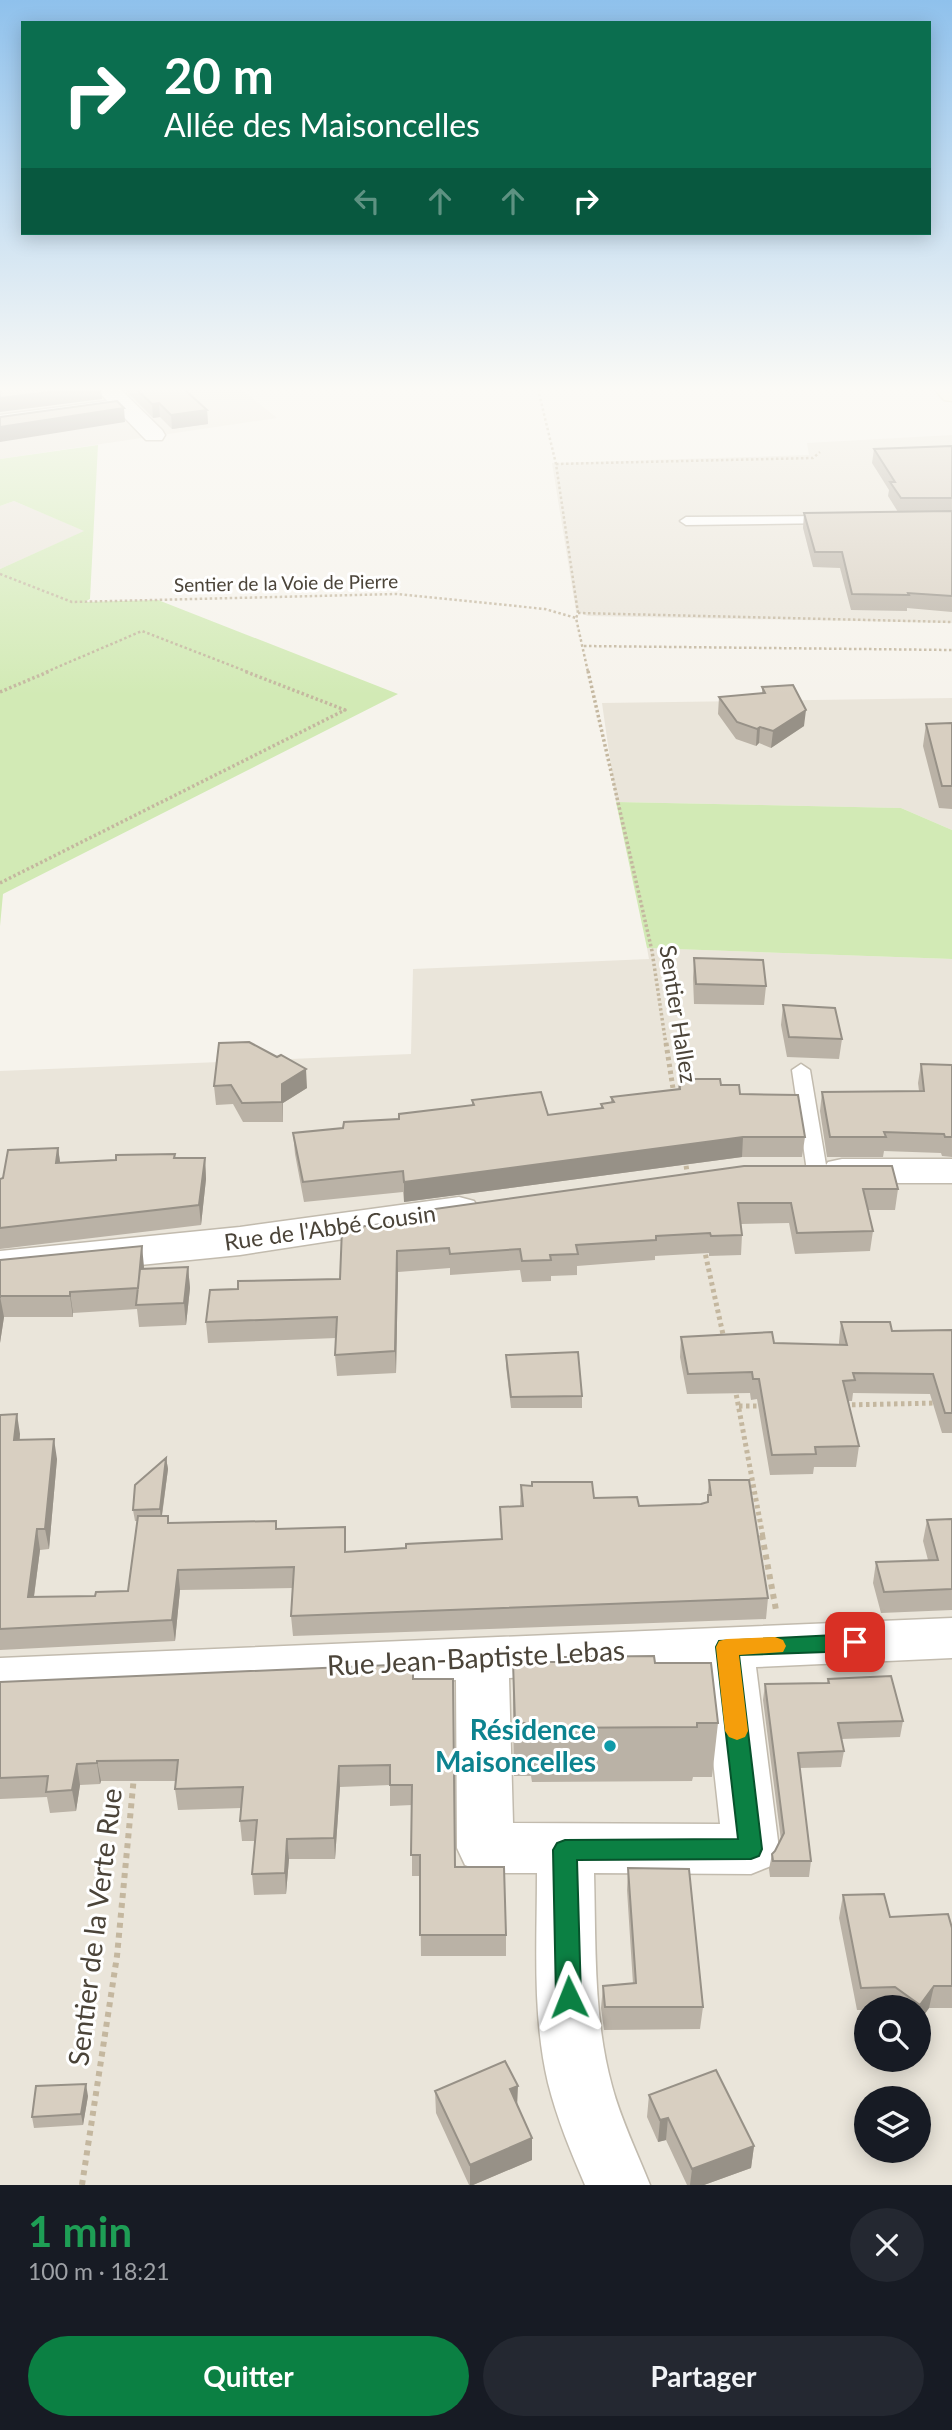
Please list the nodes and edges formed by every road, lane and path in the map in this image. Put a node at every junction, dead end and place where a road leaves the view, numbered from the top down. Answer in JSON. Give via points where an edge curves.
{"nodes":[{"id":1,"x":560,"y":491,"type":"edge"},
{"id":2,"x":843,"y":520,"type":"edge"},
{"id":3,"x":686,"y":521,"type":"dead end"},
{"id":4,"x":0,"y":574,"type":"edge"},
{"id":5,"x":577,"y":616,"type":"junction"},
{"id":6,"x":952,"y":622,"type":"edge"},
{"id":7,"x":584,"y":646,"type":"junction"},
{"id":8,"x":952,"y":650,"type":"edge"},
{"id":9,"x":0,"y":692,"type":"edge"},
{"id":10,"x":0,"y":883,"type":"edge"},
{"id":11,"x":800,"y":1070,"type":"dead end"},
{"id":12,"x":675,"y":1107,"type":"edge"},
{"id":13,"x":684,"y":1154,"type":"edge"},
{"id":14,"x":775,"y":1171,"type":"edge"},
{"id":15,"x":817,"y":1171,"type":"junction"},
{"id":16,"x":952,"y":1171,"type":"edge"},
{"id":17,"x":691,"y":1192,"type":"edge"},
{"id":18,"x":498,"y":1205,"type":"edge"},
{"id":19,"x":703,"y":1245,"type":"edge"},
{"id":20,"x":0,"y":1265,"type":"edge"},
{"id":21,"x":727,"y":1353,"type":"edge"},
{"id":22,"x":733,"y":1380,"type":"edge"},
{"id":23,"x":939,"y":1403,"type":"edge"},
{"id":24,"x":832,"y":1405,"type":"edge"},
{"id":25,"x":739,"y":1406,"type":"junction"},
{"id":26,"x":765,"y":1406,"type":"edge"},
{"id":27,"x":952,"y":1638,"type":"edge"},
{"id":28,"x":782,"y":1645,"type":"junction"},
{"id":29,"x":727,"y":1647,"type":"junction"},
{"id":30,"x":482,"y":1658,"type":"junction"},
{"id":31,"x":0,"y":1679,"type":"edge"},
{"id":32,"x":135,"y":1765,"type":"edge"},
{"id":33,"x":565,"y":1850,"type":"junction"},
{"id":34,"x":82,"y":2185,"type":"edge"},
{"id":35,"x":618,"y":2185,"type":"edge"}],
"edges":[{"from":1,"to":5,"type":"path","name":"Sentier Hallez"},
{"from":2,"to":3,"type":"lane"},
{"from":4,"to":5,"type":"path","name":"Sentier de la Voie de Pierre","via":[[72,602],[397,594]]},
{"from":5,"to":6,"type":"path","name":"Sentier de la Voie de Pierre"},
{"from":5,"to":7,"type":"path","name":"Sentier Hallez"},
{"from":7,"to":8,"type":"path"},
{"from":7,"to":12,"type":"path","name":"Sentier Hallez","via":[[652,951]]},
{"from":9,"to":10,"type":"path","via":[[142,631],[345,710]]},
{"from":11,"to":15,"type":"lane"},
{"from":13,"to":17,"type":"path"},
{"from":14,"to":15,"type":"street"},
{"from":15,"to":16,"type":"street"},
{"from":18,"to":20,"type":"street","name":"Rue de l'Abbé Cousin","via":[[240,1241]]},
{"from":19,"to":21,"type":"path"},
{"from":22,"to":25,"type":"path"},
{"from":23,"to":24,"type":"path"},
{"from":25,"to":26,"type":"path"},
{"from":25,"to":28,"type":"path"},
{"from":27,"to":28,"type":"street","name":"Rue Jean-Baptiste Lebas"},
{"from":28,"to":29,"type":"street","name":"Rue Jean-Baptiste Lebas"},
{"from":29,"to":30,"type":"street","name":"Rue Jean-Baptiste Lebas"},
{"from":29,"to":33,"type":"street","via":[[751,1849]]},
{"from":30,"to":31,"type":"street","name":"Rue Jean-Baptiste Lebas"},
{"from":30,"to":33,"type":"street","via":[[485,1848]]},
{"from":32,"to":34,"type":"path","name":"Sentier de la Verte Rue","via":[[117,1955]]},
{"from":33,"to":35,"type":"street","via":[[573,2051],[589,2113]]}]}
